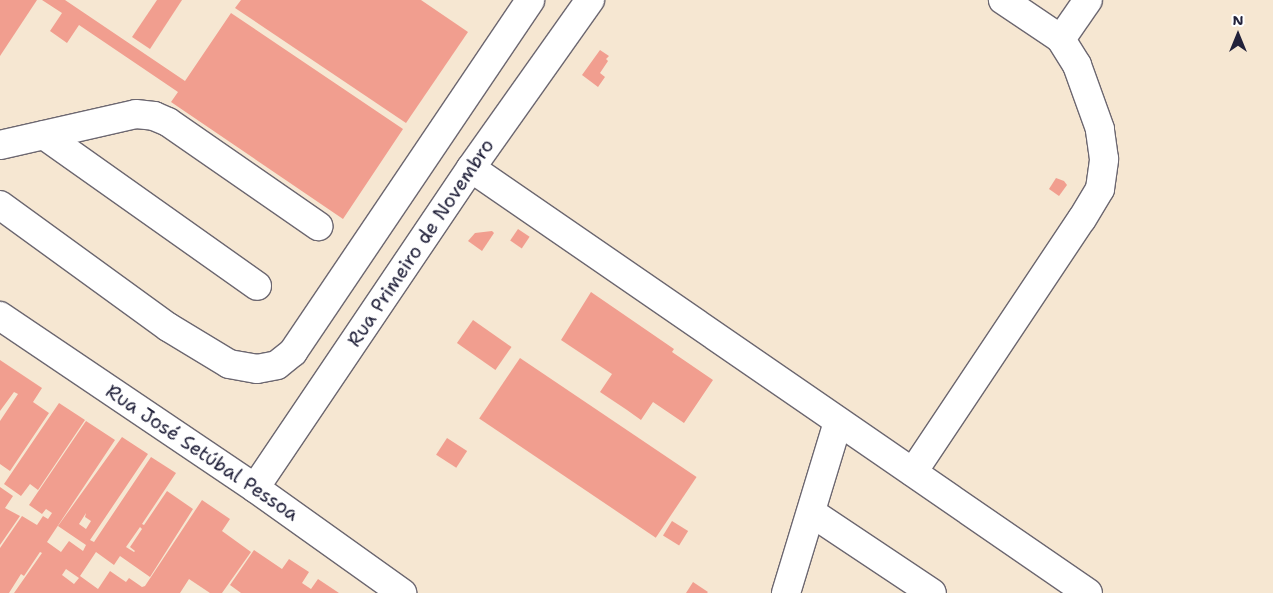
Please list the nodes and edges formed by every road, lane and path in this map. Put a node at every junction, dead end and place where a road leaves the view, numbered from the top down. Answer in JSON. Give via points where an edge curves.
{"nodes":[{"id":1,"x":530,"y":0,"type":"edge"},
{"id":2,"x":590,"y":0,"type":"edge"},
{"id":3,"x":1003,"y":0,"type":"edge"},
{"id":4,"x":1088,"y":0,"type":"edge"},
{"id":5,"x":1061,"y":39,"type":"junction"},
{"id":6,"x":44,"y":135,"type":"junction"},
{"id":7,"x":0,"y":145,"type":"edge"},
{"id":8,"x":471,"y":168,"type":"junction"},
{"id":9,"x":0,"y":205,"type":"edge"},
{"id":10,"x":318,"y":226,"type":"dead end"},
{"id":11,"x":257,"y":286,"type":"dead end"},
{"id":12,"x":0,"y":316,"type":"edge"},
{"id":13,"x":838,"y":422,"type":"junction"},
{"id":14,"x":913,"y":472,"type":"junction"},
{"id":15,"x":255,"y":488,"type":"junction"},
{"id":16,"x":812,"y":513,"type":"junction"},
{"id":17,"x":402,"y":593,"type":"edge"},
{"id":18,"x":786,"y":593,"type":"edge"},
{"id":19,"x":932,"y":593,"type":"edge"},
{"id":20,"x":1088,"y":593,"type":"edge"}],
"edges":[{"from":1,"to":9,"type":"street","via":[[293,352],[277,365],[257,369],[229,364],[168,326]]},
{"from":2,"to":8,"type":"street","name":"Rua Primeiro de Novembro"},
{"from":3,"to":5,"type":"street"},
{"from":4,"to":5,"type":"street"},
{"from":5,"to":14,"type":"street","via":[[1077,65],[1100,129],[1104,159],[1100,189]]},
{"from":6,"to":7,"type":"street"},
{"from":6,"to":10,"type":"street","via":[[136,114],[154,116],[168,122]]},
{"from":6,"to":11,"type":"street"},
{"from":8,"to":13,"type":"street"},
{"from":8,"to":15,"type":"street","name":"Rua Primeiro de Novembro"},
{"from":12,"to":15,"type":"street","name":"Rua José Setúbal Pessoa"},
{"from":13,"to":14,"type":"street"},
{"from":13,"to":16,"type":"street"},
{"from":14,"to":20,"type":"street"},
{"from":15,"to":17,"type":"street","name":"Rua José Setúbal Pessoa"},
{"from":16,"to":18,"type":"street"},
{"from":16,"to":19,"type":"street"}]}
